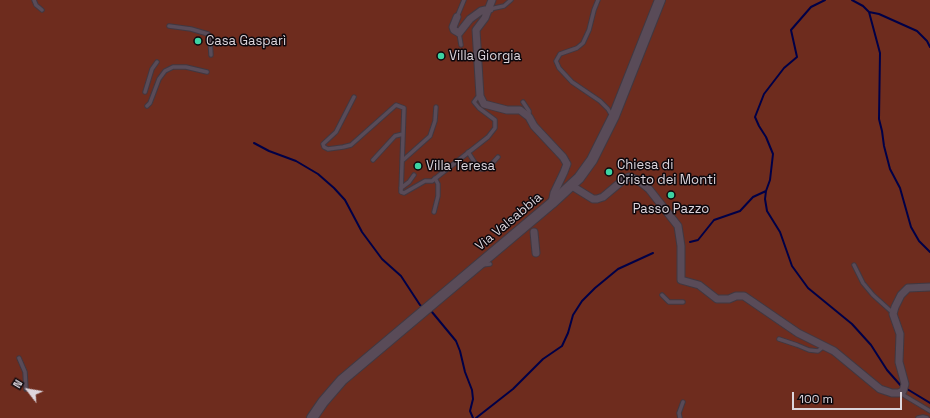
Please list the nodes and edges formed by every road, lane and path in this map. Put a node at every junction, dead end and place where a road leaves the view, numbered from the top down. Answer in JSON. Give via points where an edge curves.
{"nodes":[{"id":1,"x":34,"y":0,"type":"edge"},
{"id":2,"x":464,"y":0,"type":"edge"},
{"id":3,"x":492,"y":0,"type":"edge"},
{"id":4,"x":511,"y":0,"type":"edge"},
{"id":5,"x":598,"y":0,"type":"edge"},
{"id":6,"x":660,"y":0,"type":"edge"},
{"id":7,"x":490,"y":9,"type":"junction"},
{"id":8,"x":42,"y":10,"type":"dead end"},
{"id":9,"x":457,"y":17,"type":"joint"},
{"id":10,"x":169,"y":26,"type":"dead end"},
{"id":11,"x":459,"y":32,"type":"junction"},
{"id":12,"x":461,"y":46,"type":"dead end"},
{"id":13,"x":211,"y":55,"type":"dead end"},
{"id":14,"x":157,"y":62,"type":"dead end"},
{"id":15,"x":207,"y":72,"type":"dead end"},
{"id":16,"x":145,"y":92,"type":"dead end"},
{"id":17,"x":480,"y":96,"type":"junction"},
{"id":18,"x":354,"y":97,"type":"dead end"},
{"id":19,"x":523,"y":102,"type":"dead end"},
{"id":20,"x":147,"y":106,"type":"dead end"},
{"id":21,"x":436,"y":107,"type":"dead end"},
{"id":22,"x":529,"y":117,"type":"junction"},
{"id":23,"x":614,"y":118,"type":"junction"},
{"id":24,"x":403,"y":134,"type":"junction"},
{"id":25,"x":468,"y":152,"type":"junction"},
{"id":26,"x":498,"y":157,"type":"dead end"},
{"id":27,"x":373,"y":160,"type":"dead end"},
{"id":28,"x":402,"y":161,"type":"junction"},
{"id":29,"x":414,"y":175,"type":"dead end"},
{"id":30,"x":435,"y":178,"type":"junction"},
{"id":31,"x":572,"y":186,"type":"junction"},
{"id":32,"x":401,"y":188,"type":"junction"},
{"id":33,"x":552,"y":203,"type":"junction"},
{"id":34,"x":434,"y":212,"type":"dead end"},
{"id":35,"x":534,"y":232,"type":"dead end"},
{"id":36,"x":536,"y":253,"type":"dead end"},
{"id":37,"x":490,"y":264,"type":"dead end"},
{"id":38,"x":479,"y":265,"type":"junction"},
{"id":39,"x":854,"y":265,"type":"dead end"},
{"id":40,"x":930,"y":287,"type":"edge"},
{"id":41,"x":872,"y":289,"type":"dead end"},
{"id":42,"x":662,"y":295,"type":"dead end"},
{"id":43,"x":873,"y":295,"type":"junction"},
{"id":44,"x":683,"y":302,"type":"dead end"},
{"id":45,"x":893,"y":314,"type":"junction"},
{"id":46,"x":779,"y":339,"type":"dead end"},
{"id":47,"x":824,"y":346,"type":"junction"},
{"id":48,"x":19,"y":358,"type":"dead end"},
{"id":49,"x":26,"y":389,"type":"dead end"},
{"id":50,"x":900,"y":393,"type":"junction"},
{"id":51,"x":683,"y":402,"type":"dead end"},
{"id":52,"x":930,"y":411,"type":"edge"},
{"id":53,"x":312,"y":418,"type":"edge"},
{"id":54,"x":680,"y":418,"type":"edge"},
{"id":55,"x":918,"y":418,"type":"edge"},
{"id":56,"x":927,"y":418,"type":"edge"}],
"edges":[{"from":1,"to":8,"type":"lane","via":[[36,6]]},
{"from":2,"to":9,"type":"lane"},
{"from":3,"to":7,"type":"street"},
{"from":4,"to":7,"type":"lane","via":[[504,6]]},
{"from":5,"to":23,"type":"lane","via":[[583,44],[560,54],[556,61],[572,82],[600,101]]},
{"from":6,"to":23,"type":"main road","name":"Via Valsabbia"},
{"from":7,"to":11,"type":"street","via":[[481,11],[470,19]]},
{"from":7,"to":17,"type":"street","via":[[476,30]]},
{"from":9,"to":11,"type":"street","via":[[453,27]]},
{"from":10,"to":13,"type":"lane","via":[[208,34]]},
{"from":11,"to":12,"type":"lane"},
{"from":14,"to":16,"type":"lane","via":[[150,74]]},
{"from":15,"to":20,"type":"lane","via":[[186,67],[173,67],[165,71]]},
{"from":17,"to":22,"type":"street","via":[[484,104],[507,110],[520,110]]},
{"from":17,"to":25,"type":"lane","via":[[474,102],[495,120],[495,128]]},
{"from":18,"to":24,"type":"lane","via":[[336,132],[323,144],[325,149],[350,145],[396,105],[404,108]]},
{"from":19,"to":22,"type":"lane","via":[[529,111]]},
{"from":21,"to":28,"type":"lane","via":[[430,136]]},
{"from":22,"to":33,"type":"street","via":[[567,164]]},
{"from":23,"to":31,"type":"main road","name":"Via Valsabbia","via":[[592,160]]},
{"from":24,"to":27,"type":"lane","via":[[395,136]]},
{"from":24,"to":28,"type":"lane"},
{"from":25,"to":26,"type":"lane","via":[[482,169],[488,168]]},
{"from":25,"to":30,"type":"lane"},
{"from":28,"to":32,"type":"lane"},
{"from":29,"to":32,"type":"lane"},
{"from":30,"to":32,"type":"lane","via":[[432,181],[425,180],[404,193],[401,192]]},
{"from":30,"to":34,"type":"lane","via":[[438,196]]},
{"from":31,"to":33,"type":"main road","name":"Via Valsabbia"},
{"from":31,"to":47,"type":"street","via":[[583,196],[593,199],[600,198],[629,177],[638,180],[649,189],[678,226],[681,280],[699,285],[717,300],[744,296],[798,333]]},
{"from":33,"to":38,"type":"main road","name":"Via Valsabbia"},
{"from":35,"to":36,"type":"street"},
{"from":37,"to":38,"type":"lane"},
{"from":38,"to":53,"type":"main road","name":"Via Valsabbia","via":[[342,380]]},
{"from":39,"to":43,"type":"lane","via":[[863,283]]},
{"from":40,"to":45,"type":"street","via":[[908,288],[901,296]]},
{"from":41,"to":43,"type":"lane"},
{"from":42,"to":44,"type":"lane","via":[[669,302]]},
{"from":43,"to":45,"type":"lane"},
{"from":45,"to":50,"type":"street","via":[[900,334],[899,362],[905,384]]},
{"from":46,"to":47,"type":"lane","via":[[809,350],[818,351]]},
{"from":47,"to":50,"type":"street","via":[[834,351],[880,389]]},
{"from":48,"to":49,"type":"lane","via":[[25,372]]},
{"from":50,"to":52,"type":"lane"},
{"from":51,"to":54,"type":"lane"},
{"from":55,"to":56,"type":"lane"}]}
